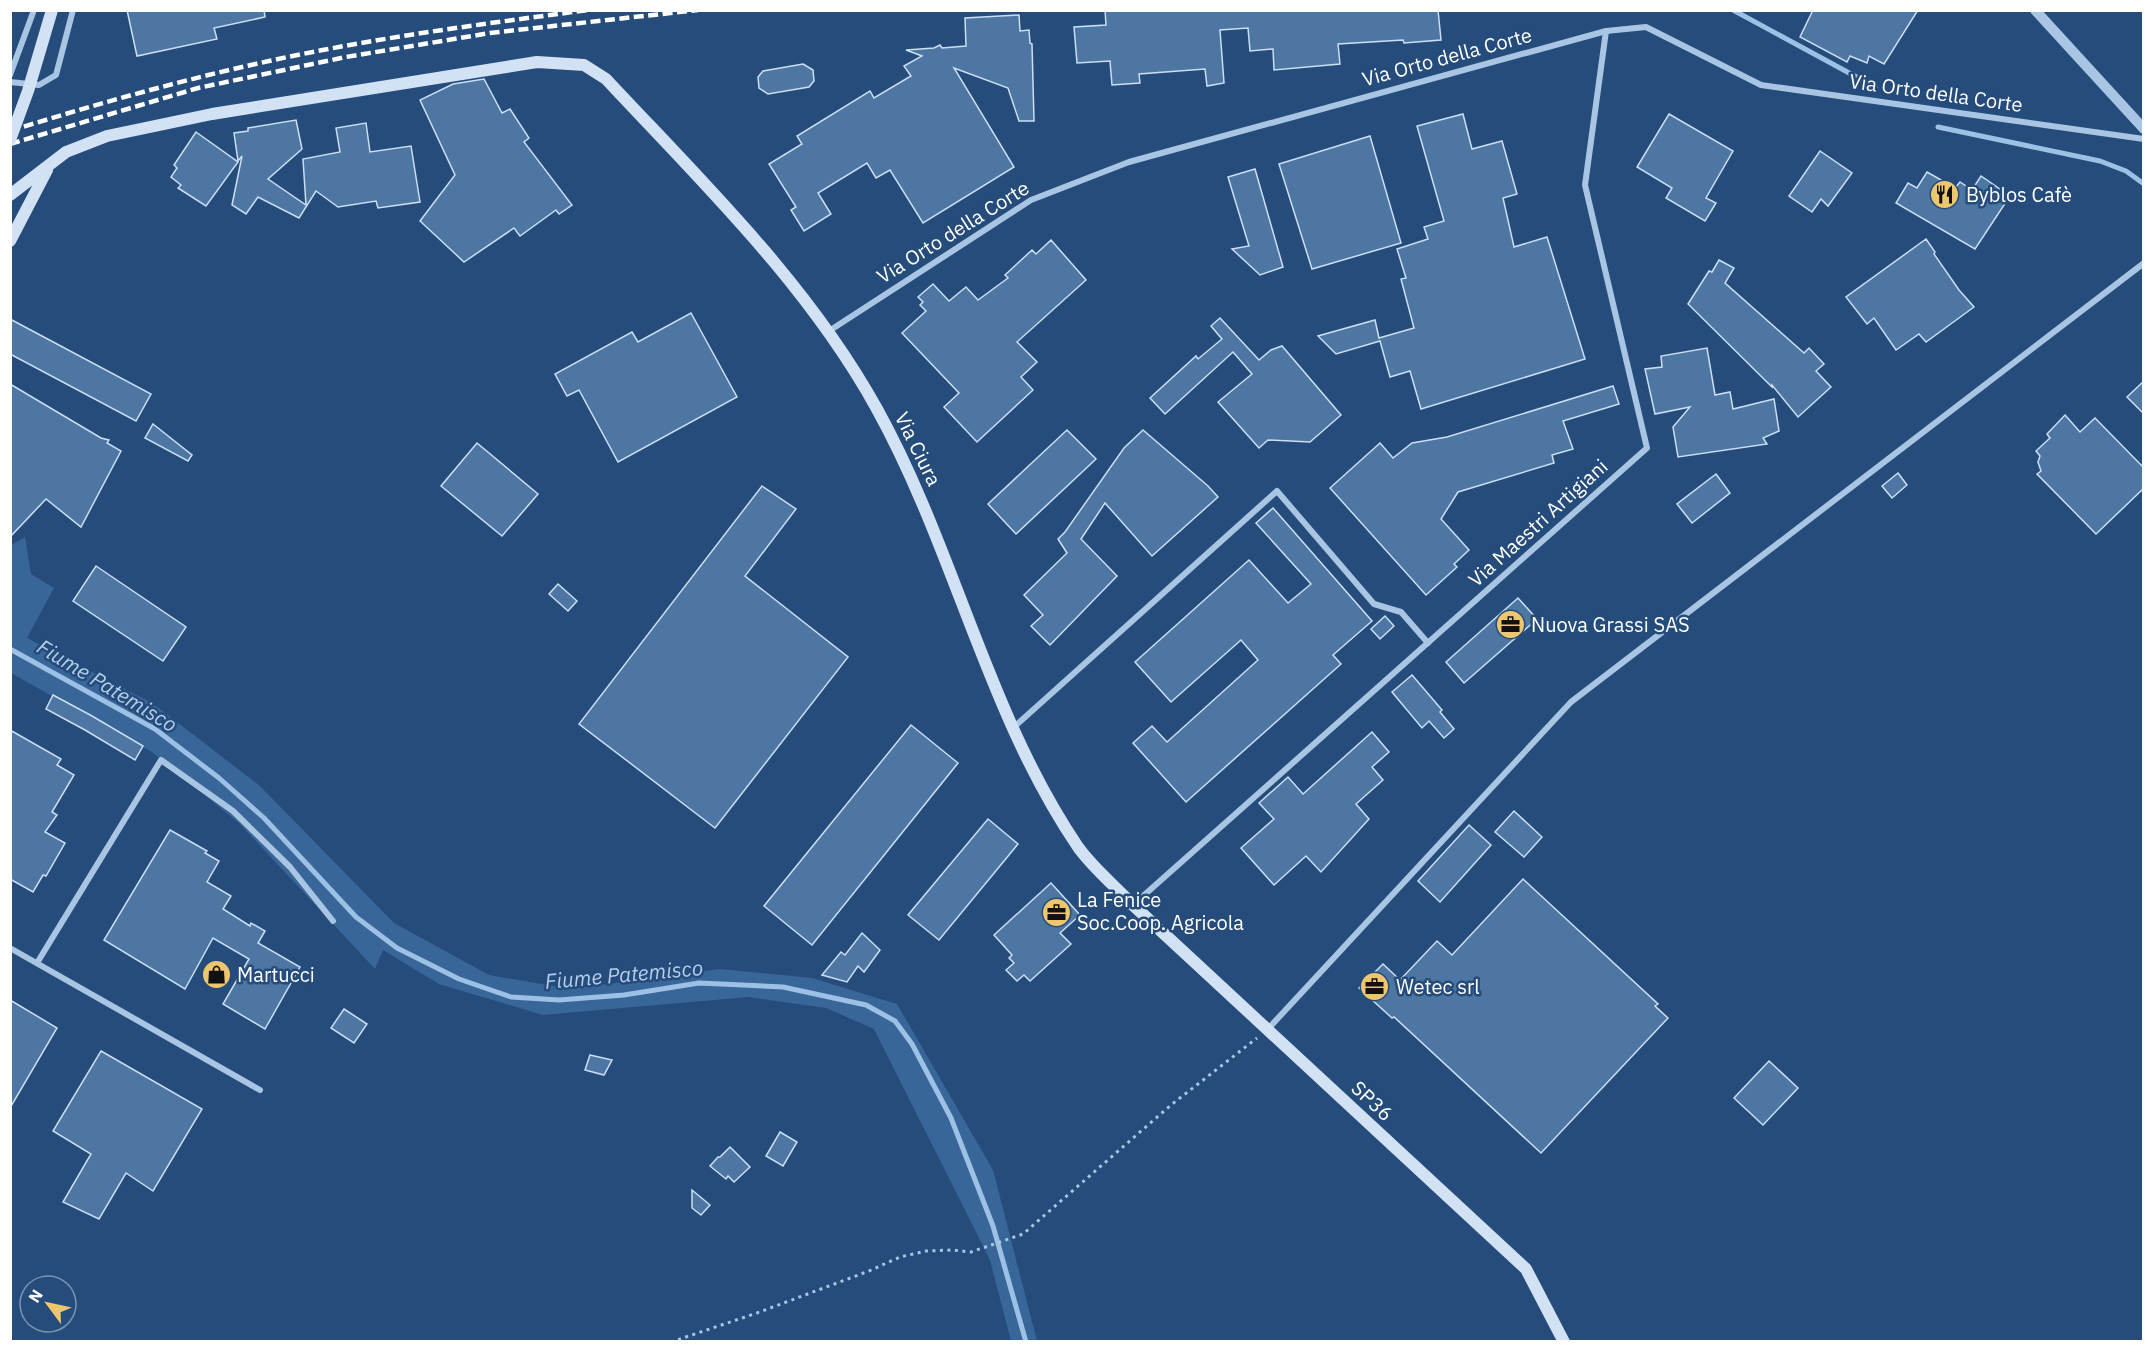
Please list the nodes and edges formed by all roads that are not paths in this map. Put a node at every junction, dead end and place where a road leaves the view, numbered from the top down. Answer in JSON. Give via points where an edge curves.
{"nodes":[{"id":1,"x":34,"y":10,"type":"edge"},
{"id":2,"x":52,"y":10,"type":"edge"},
{"id":3,"x":73,"y":10,"type":"edge"},
{"id":4,"x":2035,"y":10,"type":"edge"},
{"id":5,"x":1606,"y":31,"type":"junction"},
{"id":6,"x":10,"y":75,"type":"edge"},
{"id":7,"x":10,"y":82,"type":"edge"},
{"id":8,"x":2144,"y":129,"type":"edge"},
{"id":9,"x":2144,"y":139,"type":"edge"},
{"id":10,"x":10,"y":140,"type":"edge"},
{"id":11,"x":48,"y":167,"type":"junction"},
{"id":12,"x":10,"y":195,"type":"edge"},
{"id":13,"x":10,"y":241,"type":"edge"},
{"id":14,"x":2144,"y":263,"type":"edge"},
{"id":15,"x":829,"y":331,"type":"junction"},
{"id":16,"x":1428,"y":643,"type":"junction"},
{"id":17,"x":1013,"y":729,"type":"junction"},
{"id":18,"x":1133,"y":905,"type":"junction"},
{"id":19,"x":333,"y":921,"type":"dead end"},
{"id":20,"x":10,"y":948,"type":"edge"},
{"id":21,"x":37,"y":963,"type":"junction"},
{"id":22,"x":1266,"y":1030,"type":"junction"},
{"id":23,"x":260,"y":1090,"type":"dead end"},
{"id":24,"x":1564,"y":1341,"type":"edge"}],
"edges":[{"from":1,"to":6,"type":"street"},
{"from":2,"to":10,"type":"main road","bridge":true},
{"from":3,"to":7,"type":"street","via":[[56,75],[39,85]]},
{"from":4,"to":8,"type":"street"},
{"from":5,"to":9,"type":"street","name":"Via Orto della Corte","via":[[1646,27],[1761,85]]},
{"from":5,"to":15,"type":"street","name":"Via Orto della Corte","via":[[1119,166],[1031,200]]},
{"from":5,"to":16,"type":"street","name":"Via Maestri Artigiani","via":[[1585,185],[1647,448]]},
{"from":11,"to":12,"type":"main road"},
{"from":11,"to":13,"type":"main road"},
{"from":11,"to":15,"type":"main road","name":"Via Ciura","via":[[66,152],[107,136],[212,114],[537,62],[584,65],[606,79],[757,242]]},
{"from":14,"to":22,"type":"street","via":[[1571,702]]},
{"from":15,"to":17,"type":"main road","name":"Via Ciura","via":[[877,409],[919,493]]},
{"from":16,"to":17,"type":"street","via":[[1401,612],[1374,604],[1277,491]]},
{"from":16,"to":18,"type":"street","name":"Via Maestri Artigiani"},
{"from":17,"to":18,"type":"main road","name":"Via Ciura","via":[[1042,788],[1080,849]]},
{"from":18,"to":22,"type":"main road","name":"SP36","number":"SP36"},
{"from":19,"to":21,"type":"street","via":[[290,867],[233,811],[161,760]]},
{"from":20,"to":21,"type":"street"},
{"from":21,"to":23,"type":"street"},
{"from":22,"to":24,"type":"main road","name":"SP36","number":"SP36","via":[[1526,1269]]}]}
